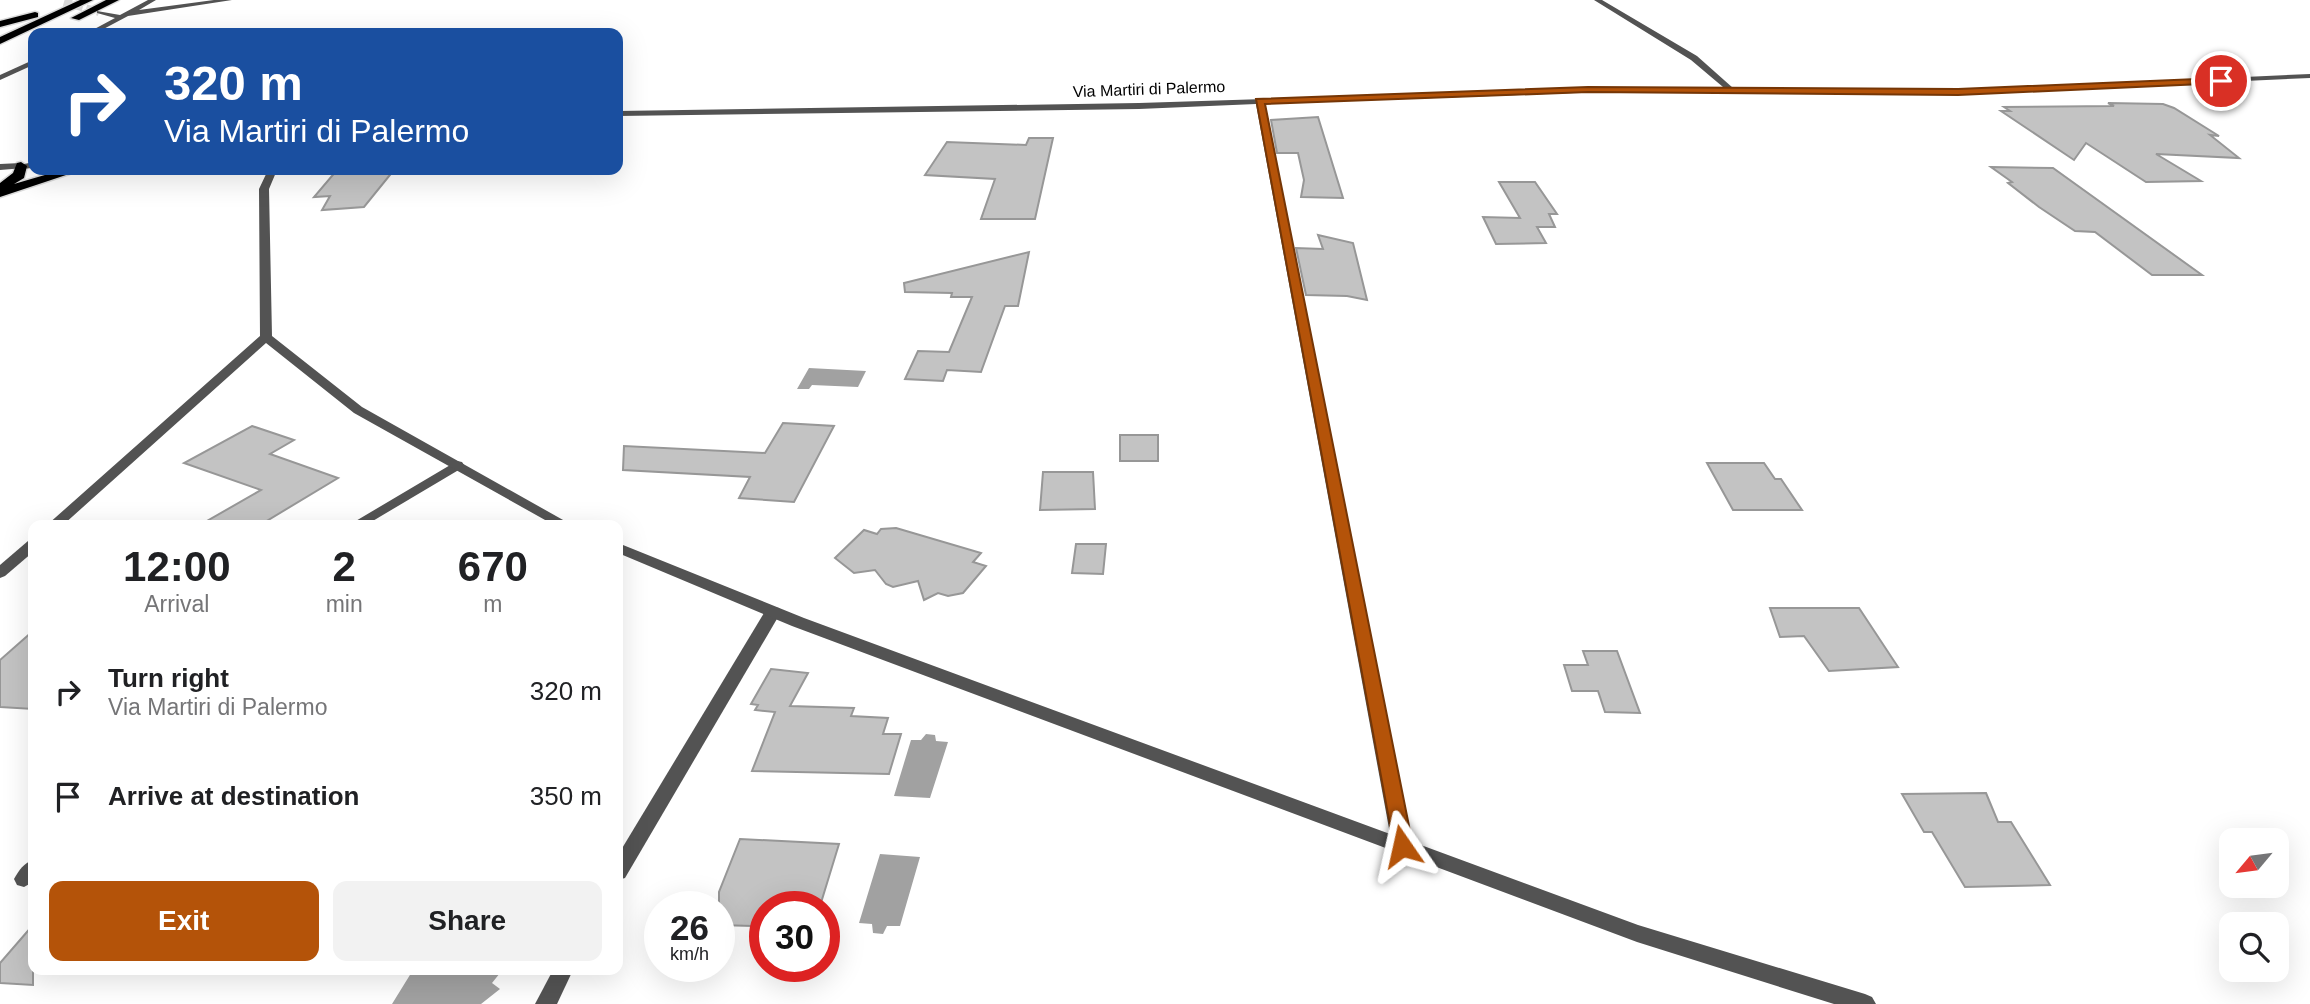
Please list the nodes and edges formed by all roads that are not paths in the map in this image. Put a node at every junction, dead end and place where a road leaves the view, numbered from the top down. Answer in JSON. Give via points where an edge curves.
{"nodes":[{"id":1,"x":79,"y":0,"type":"edge"},
{"id":2,"x":88,"y":0,"type":"edge"},
{"id":3,"x":114,"y":0,"type":"edge"},
{"id":4,"x":153,"y":0,"type":"edge"},
{"id":5,"x":229,"y":0,"type":"edge"},
{"id":6,"x":1597,"y":0,"type":"edge"},
{"id":7,"x":99,"y":12,"type":"tunnel mouth"},
{"id":8,"x":124,"y":16,"type":"junction"},
{"id":9,"x":0,"y":24,"type":"edge"},
{"id":10,"x":54,"y":28,"type":"edge"},
{"id":11,"x":101,"y":28,"type":"tunnel mouth"},
{"id":12,"x":28,"y":40,"type":"edge"},
{"id":13,"x":0,"y":41,"type":"edge"},
{"id":14,"x":0,"y":54,"type":"edge"},
{"id":15,"x":28,"y":64,"type":"edge"},
{"id":16,"x":2310,"y":76,"type":"edge"},
{"id":17,"x":0,"y":78,"type":"edge"},
{"id":18,"x":1731,"y":90,"type":"junction"},
{"id":19,"x":1260,"y":101,"type":"junction"},
{"id":20,"x":623,"y":113,"type":"edge"},
{"id":21,"x":27,"y":165,"type":"edge"},
{"id":22,"x":0,"y":167,"type":"edge"},
{"id":23,"x":0,"y":174,"type":"edge"},
{"id":24,"x":57,"y":175,"type":"edge"},
{"id":25,"x":270,"y":175,"type":"edge"},
{"id":26,"x":0,"y":191,"type":"edge"},
{"id":27,"x":265,"y":337,"type":"junction"},
{"id":28,"x":457,"y":465,"type":"junction"},
{"id":29,"x":60,"y":520,"type":"edge"},
{"id":30,"x":364,"y":520,"type":"edge"},
{"id":31,"x":556,"y":520,"type":"edge"},
{"id":32,"x":28,"y":548,"type":"edge"},
{"id":33,"x":623,"y":550,"type":"edge"},
{"id":34,"x":0,"y":573,"type":"edge"},
{"id":35,"x":774,"y":612,"type":"junction"},
{"id":36,"x":1402,"y":846,"type":"junction"},
{"id":37,"x":623,"y":864,"type":"edge"},
{"id":38,"x":560,"y":975,"type":"edge"},
{"id":39,"x":546,"y":1004,"type":"edge"},
{"id":40,"x":1865,"y":1004,"type":"edge"}],
"edges":[{"from":1,"to":9,"type":"highway"},
{"from":2,"to":13,"type":"highway"},
{"from":3,"to":10,"type":"highway"},
{"from":4,"to":8,"type":"street"},
{"from":5,"to":8,"type":"street"},
{"from":6,"to":18,"type":"street","via":[[1693,58]]},
{"from":7,"to":8,"type":"street"},
{"from":8,"to":11,"type":"street"},
{"from":12,"to":14,"type":"highway"},
{"from":15,"to":17,"type":"street"},
{"from":16,"to":18,"type":"street","name":"Via Martiri di Palermo","via":[[1958,92]]},
{"from":18,"to":19,"type":"street","name":"Via Martiri di Palermo","via":[[1566,90]]},
{"from":19,"to":20,"type":"street","name":"Via Martiri di Palermo"},
{"from":19,"to":36,"type":"street"},
{"from":21,"to":22,"type":"street"},
{"from":21,"to":23,"type":"highway"},
{"from":21,"to":26,"type":"highway"},
{"from":24,"to":26,"type":"highway"},
{"from":25,"to":27,"type":"street","via":[[264,189]]},
{"from":27,"to":28,"type":"street","via":[[358,410]]},
{"from":27,"to":29,"type":"street"},
{"from":28,"to":30,"type":"street"},
{"from":28,"to":31,"type":"street"},
{"from":32,"to":34,"type":"street"},
{"from":33,"to":35,"type":"street"},
{"from":35,"to":36,"type":"street"},
{"from":35,"to":37,"type":"street"},
{"from":36,"to":40,"type":"street","via":[[1637,933]]},
{"from":38,"to":39,"type":"street"}]}
